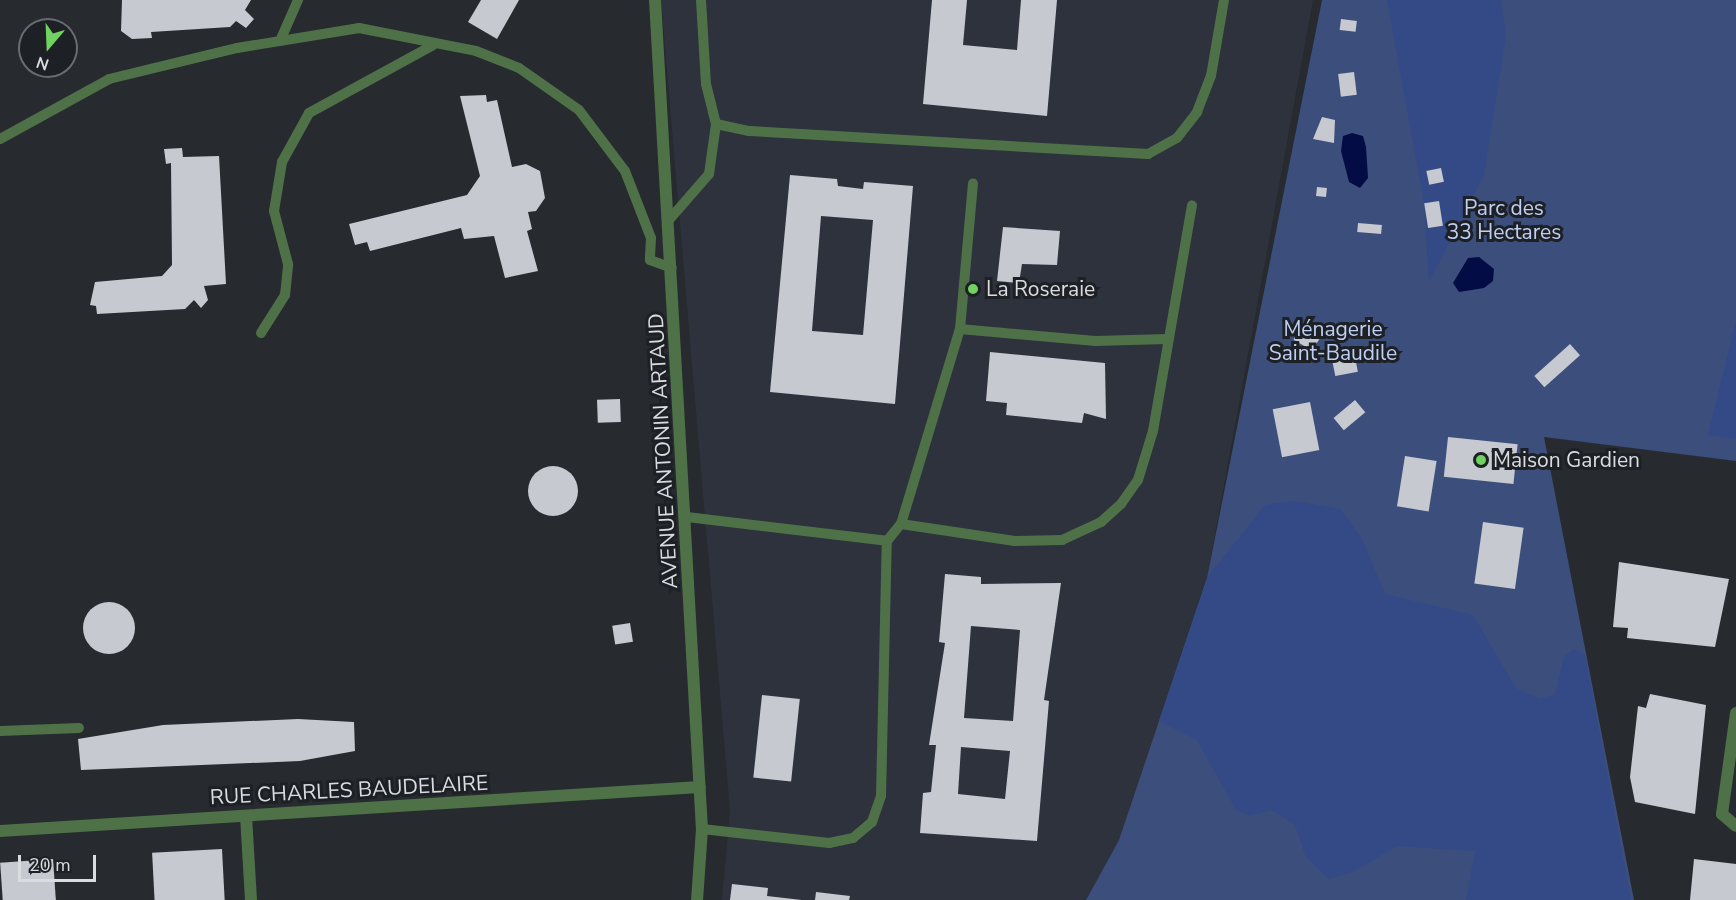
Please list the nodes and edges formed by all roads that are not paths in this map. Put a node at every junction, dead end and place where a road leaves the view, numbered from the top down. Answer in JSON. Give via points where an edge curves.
{"nodes":[{"id":1,"x":298,"y":0,"type":"edge"},
{"id":2,"x":655,"y":0,"type":"edge"},
{"id":3,"x":701,"y":0,"type":"edge"},
{"id":4,"x":1224,"y":0,"type":"edge"},
{"id":5,"x":280,"y":41,"type":"junction"},
{"id":6,"x":434,"y":45,"type":"junction"},
{"id":7,"x":716,"y":124,"type":"junction"},
{"id":8,"x":0,"y":139,"type":"edge"},
{"id":9,"x":973,"y":184,"type":"dead end"},
{"id":10,"x":1192,"y":205,"type":"dead end"},
{"id":11,"x":669,"y":220,"type":"junction"},
{"id":12,"x":672,"y":268,"type":"junction"},
{"id":13,"x":960,"y":329,"type":"junction"},
{"id":14,"x":261,"y":333,"type":"dead end"},
{"id":15,"x":1167,"y":339,"type":"junction"},
{"id":16,"x":687,"y":517,"type":"junction"},
{"id":17,"x":900,"y":524,"type":"junction"},
{"id":18,"x":888,"y":541,"type":"junction"},
{"id":19,"x":1736,"y":712,"type":"edge"},
{"id":20,"x":80,"y":728,"type":"dead end"},
{"id":21,"x":0,"y":731,"type":"edge"},
{"id":22,"x":700,"y":787,"type":"junction"},
{"id":23,"x":246,"y":816,"type":"junction"},
{"id":24,"x":1736,"y":826,"type":"edge"},
{"id":25,"x":702,"y":829,"type":"junction"},
{"id":26,"x":0,"y":831,"type":"edge"},
{"id":27,"x":251,"y":900,"type":"edge"},
{"id":28,"x":697,"y":900,"type":"edge"}],
"edges":[{"from":1,"to":5,"type":"lane"},
{"from":2,"to":11,"type":"street","name":"AVENUE ANTONIN ARTAUD"},
{"from":3,"to":7,"type":"lane","via":[[706,84]]},
{"from":4,"to":7,"type":"lane","via":[[1212,76],[1197,112],[1177,138],[1148,154],[749,131]]},
{"from":5,"to":6,"type":"lane","via":[[359,28]]},
{"from":5,"to":8,"type":"lane","via":[[109,79]]},
{"from":6,"to":12,"type":"lane","via":[[476,51],[519,68],[579,110],[626,171],[651,238],[650,260]]},
{"from":6,"to":14,"type":"lane","via":[[309,112],[282,162],[274,211],[288,264],[285,296]]},
{"from":7,"to":11,"type":"lane","via":[[709,174]]},
{"from":9,"to":13,"type":"lane"},
{"from":10,"to":15,"type":"lane"},
{"from":11,"to":12,"type":"street","name":"AVENUE ANTONIN ARTAUD"},
{"from":12,"to":16,"type":"street","name":"AVENUE ANTONIN ARTAUD"},
{"from":13,"to":15,"type":"lane","via":[[1095,341]]},
{"from":13,"to":17,"type":"lane"},
{"from":15,"to":17,"type":"lane","via":[[1153,431],[1138,480],[1101,522],[1062,540],[1015,541]]},
{"from":16,"to":18,"type":"lane"},
{"from":16,"to":22,"type":"street","name":"AVENUE ANTONIN ARTAUD"},
{"from":17,"to":18,"type":"lane"},
{"from":18,"to":25,"type":"lane","via":[[880,796],[872,822],[853,838],[829,843]]},
{"from":19,"to":24,"type":"street","via":[[1722,814]]},
{"from":20,"to":21,"type":"lane"},
{"from":22,"to":23,"type":"street","name":"RUE CHARLES BAUDELAIRE"},
{"from":22,"to":25,"type":"street","name":"AVENUE ANTONIN ARTAUD"},
{"from":23,"to":26,"type":"street","name":"RUE CHARLES BAUDELAIRE"},
{"from":23,"to":27,"type":"street"},
{"from":25,"to":28,"type":"street","name":"AVENUE ANTONIN ARTAUD"}]}
